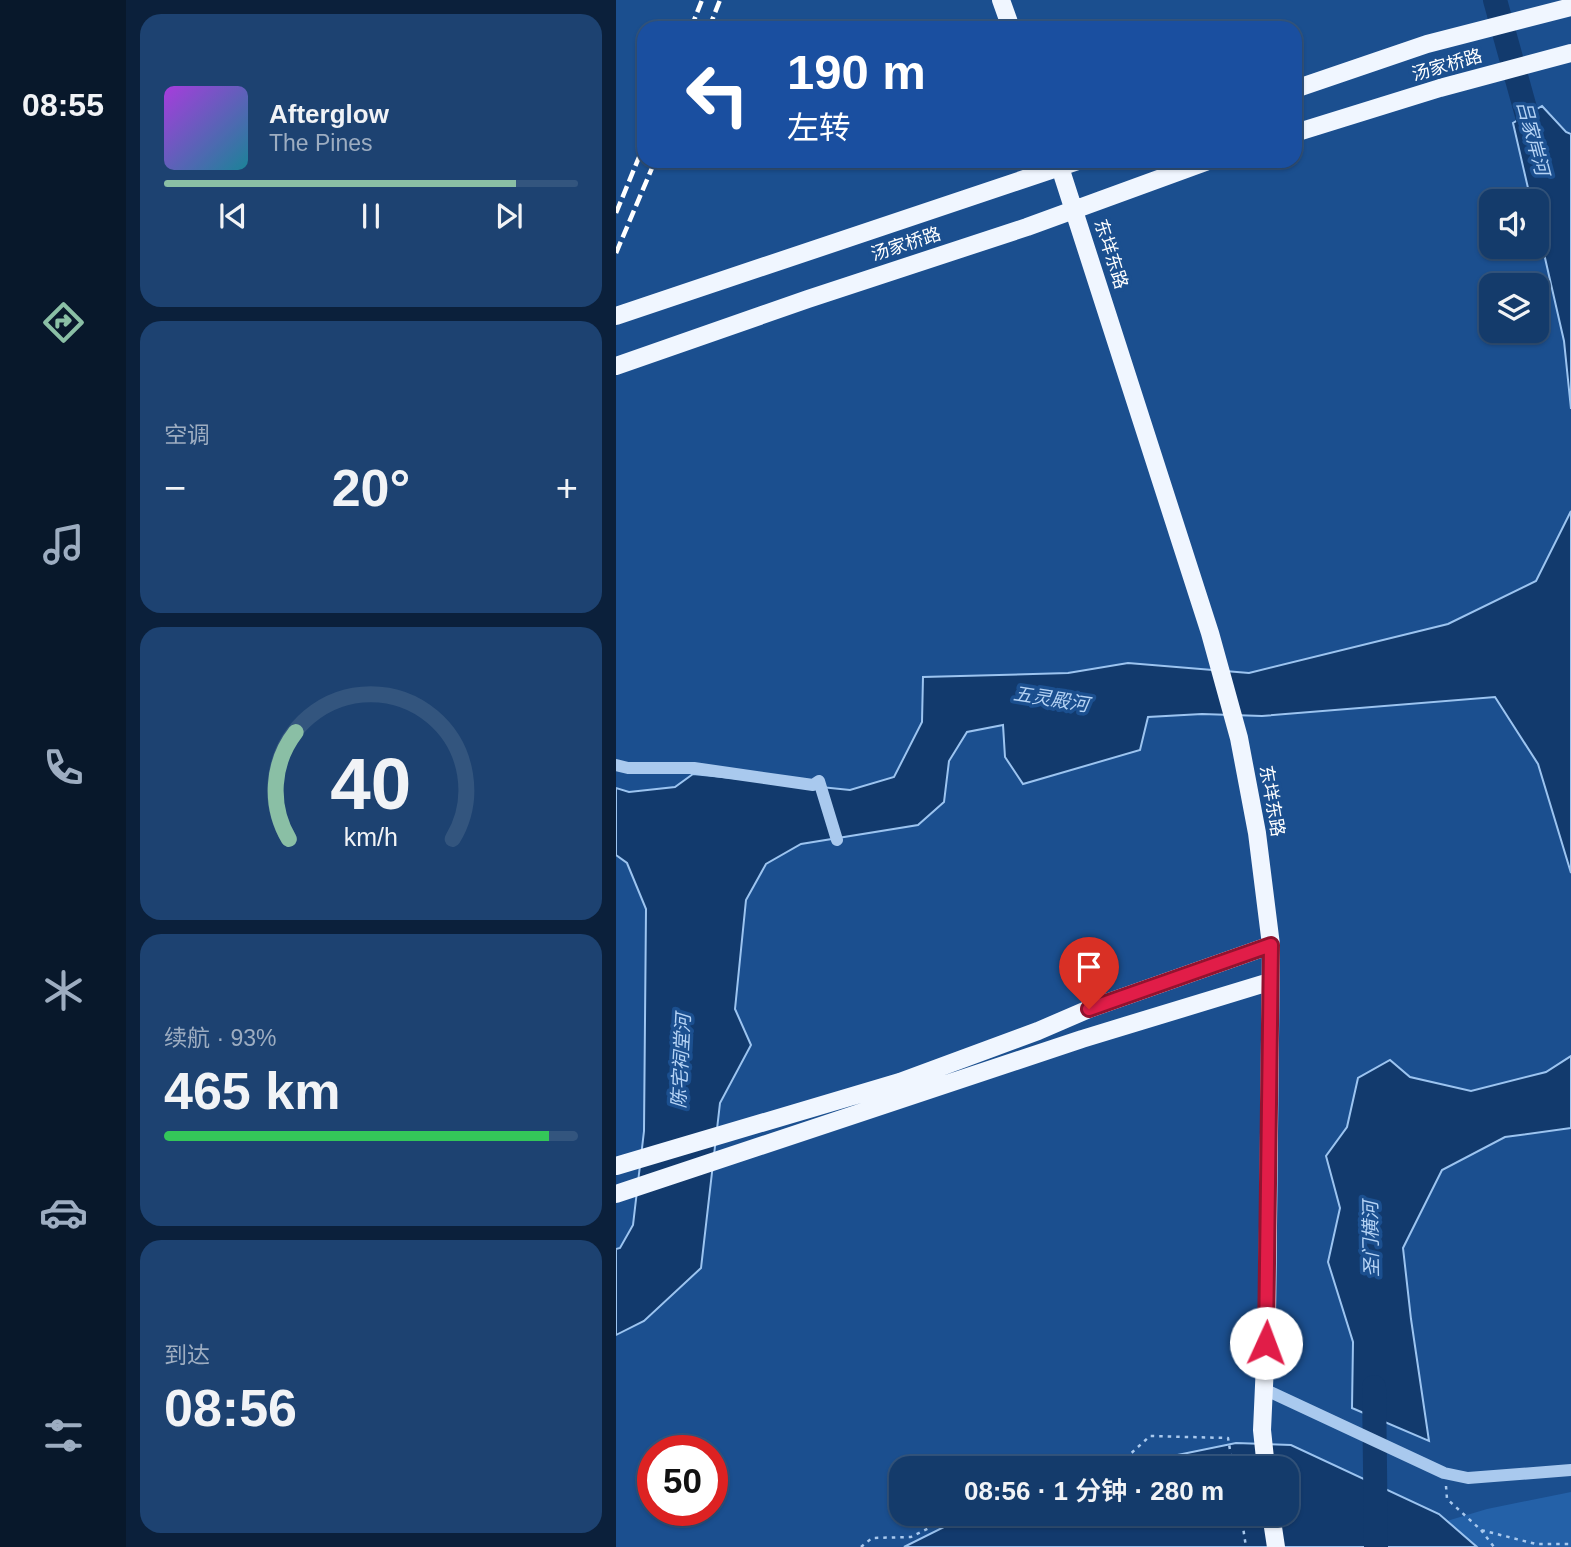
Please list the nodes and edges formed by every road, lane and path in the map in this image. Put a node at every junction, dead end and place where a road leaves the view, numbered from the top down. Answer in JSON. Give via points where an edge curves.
{"nodes":[{"id":1,"x":1001,"y":0,"type":"edge"},
{"id":2,"x":1568,"y":8,"type":"edge"},
{"id":3,"x":1008,"y":21,"type":"edge"},
{"id":4,"x":1571,"y":52,"type":"edge"},
{"id":5,"x":1302,"y":87,"type":"edge"},
{"id":6,"x":1302,"y":131,"type":"edge"},
{"id":7,"x":1050,"y":168,"type":"edge"},
{"id":8,"x":1066,"y":168,"type":"edge"},
{"id":9,"x":1189,"y":168,"type":"edge"},
{"id":10,"x":1075,"y":209,"type":"junction"},
{"id":11,"x":616,"y":316,"type":"edge"},
{"id":12,"x":616,"y":366,"type":"edge"},
{"id":13,"x":616,"y":765,"type":"edge"},
{"id":14,"x":837,"y":840,"type":"dead end"},
{"id":15,"x":1271,"y":945,"type":"junction"},
{"id":16,"x":1269,"y":982,"type":"junction"},
{"id":17,"x":616,"y":1166,"type":"edge"},
{"id":18,"x":624,"y":1191,"type":"edge"},
{"id":19,"x":1264,"y":1389,"type":"junction"},
{"id":20,"x":1127,"y":1456,"type":"edge"},
{"id":21,"x":1231,"y":1456,"type":"edge"},
{"id":22,"x":1265,"y":1456,"type":"edge"},
{"id":23,"x":1571,"y":1470,"type":"edge"},
{"id":24,"x":1444,"y":1473,"type":"junction"},
{"id":25,"x":933,"y":1526,"type":"edge"},
{"id":26,"x":1243,"y":1526,"type":"edge"},
{"id":27,"x":1273,"y":1526,"type":"edge"},
{"id":28,"x":1480,"y":1530,"type":"junction"},
{"id":29,"x":1571,"y":1544,"type":"edge"},
{"id":30,"x":861,"y":1547,"type":"edge"},
{"id":31,"x":1246,"y":1547,"type":"edge"},
{"id":32,"x":1276,"y":1547,"type":"edge"},
{"id":33,"x":1494,"y":1547,"type":"edge"}],
"edges":[{"from":1,"to":3,"type":"main road"},
{"from":2,"to":5,"type":"main road","name":"汤家桥路","via":[[1427,44]]},
{"from":4,"to":6,"type":"main road","name":"汤家桥路"},
{"from":7,"to":11,"type":"main road","name":"汤家桥路"},
{"from":8,"to":10,"type":"main road","name":"东垟东路"},
{"from":9,"to":10,"type":"main road","name":"汤家桥路"},
{"from":10,"to":12,"type":"main road","name":"汤家桥路"},
{"from":10,"to":15,"type":"main road","name":"东垟东路","via":[[1239,738]]},
{"from":13,"to":14,"type":"street","via":[[694,768],[813,785],[819,781]]},
{"from":15,"to":16,"type":"main road","name":"东垟东路"},
{"from":15,"to":17,"type":"main road","via":[[900,1082]]},
{"from":16,"to":18,"type":"main road"},
{"from":16,"to":19,"type":"main road","name":"东垟东路"},
{"from":19,"to":22,"type":"main road","name":"东垟东路"},
{"from":19,"to":24,"type":"street"},
{"from":20,"to":21,"type":"path","via":[[1150,1436],[1228,1438]]},
{"from":23,"to":24,"type":"street","via":[[1468,1478]]},
{"from":24,"to":28,"type":"path","via":[[1447,1499]]},
{"from":25,"to":30,"type":"path","via":[[911,1537],[872,1538]]},
{"from":26,"to":31,"type":"path"},
{"from":27,"to":32,"type":"main road"},
{"from":28,"to":29,"type":"path","via":[[1536,1544]]},
{"from":28,"to":33,"type":"path"}]}
